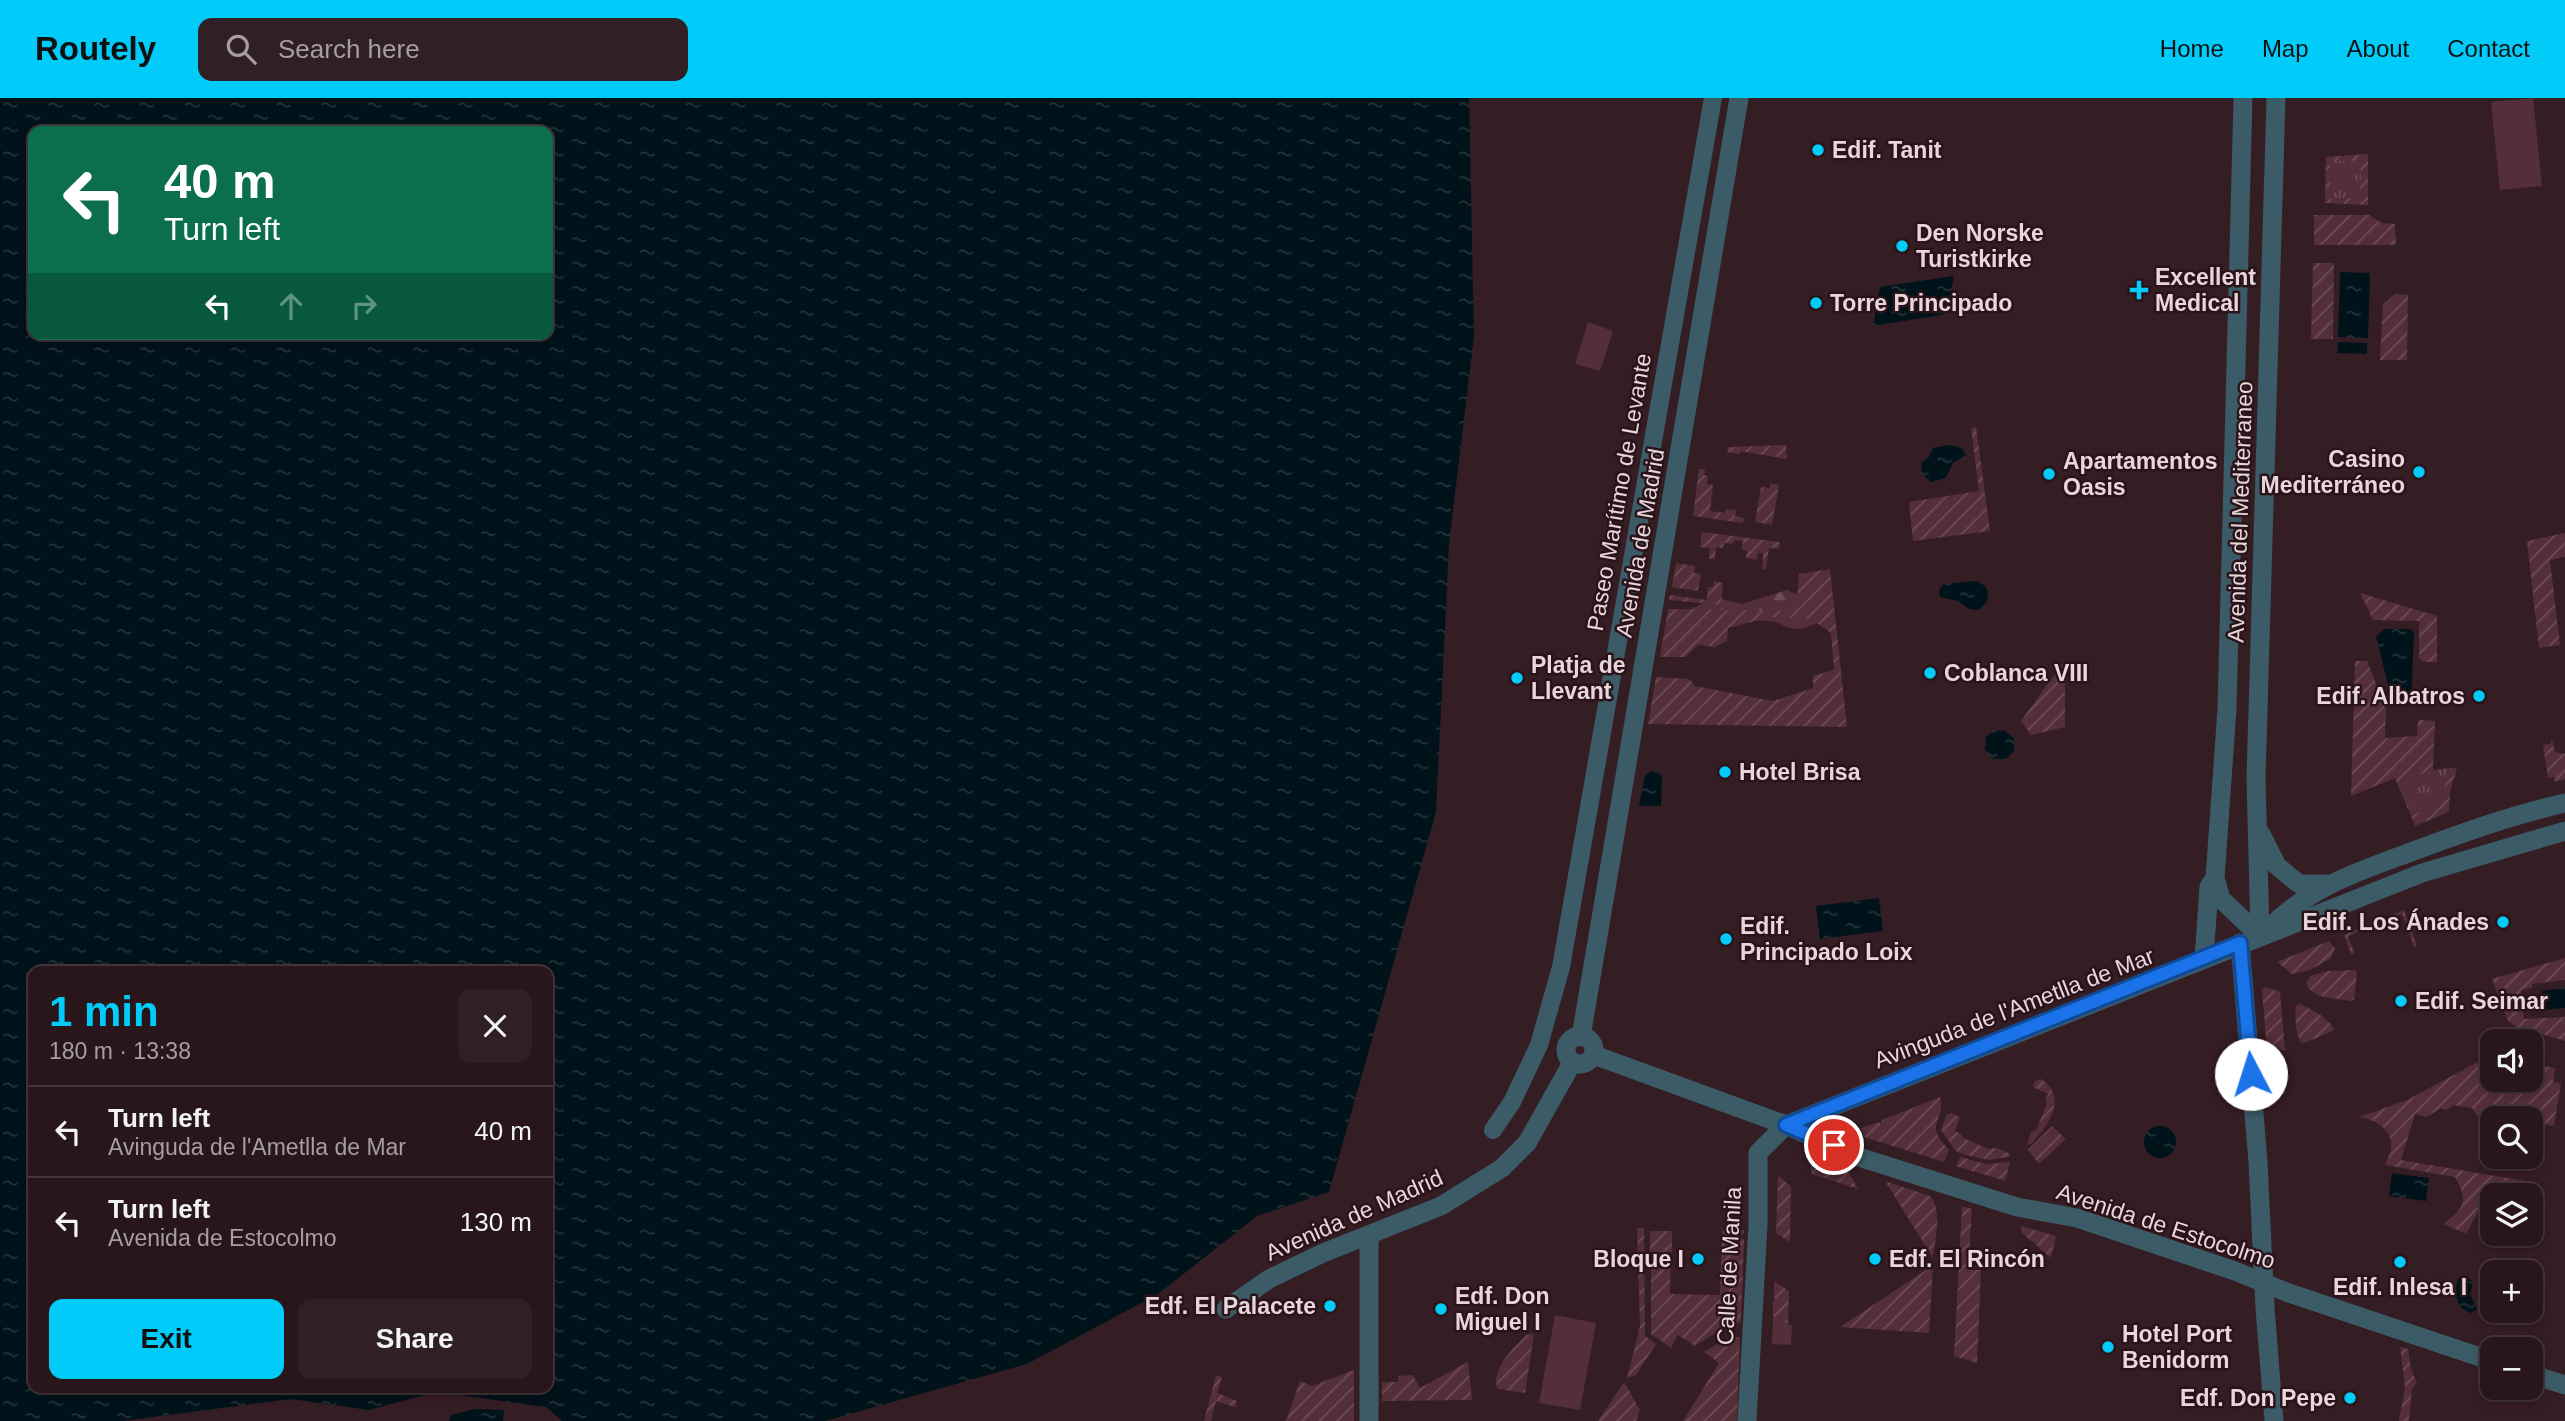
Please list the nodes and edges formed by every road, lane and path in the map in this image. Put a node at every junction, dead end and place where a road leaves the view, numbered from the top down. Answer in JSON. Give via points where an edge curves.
{"nodes":[{"id":1,"x":1713,"y":98,"type":"edge"},
{"id":2,"x":1739,"y":98,"type":"edge"},
{"id":3,"x":2243,"y":98,"type":"edge"},
{"id":4,"x":2276,"y":98,"type":"edge"},
{"id":5,"x":2565,"y":803,"type":"edge"},
{"id":6,"x":2258,"y":827,"type":"junction"},
{"id":7,"x":2565,"y":831,"type":"edge"},
{"id":8,"x":2215,"y":878,"type":"junction"},
{"id":9,"x":2328,"y":884,"type":"junction"},
{"id":10,"x":2258,"y":890,"type":"junction"},
{"id":11,"x":2231,"y":908,"type":"junction"},
{"id":12,"x":2260,"y":936,"type":"junction"},
{"id":13,"x":2240,"y":943,"type":"junction"},
{"id":14,"x":2204,"y":959,"type":"junction"},
{"id":15,"x":1581,"y":1037,"type":"junction"},
{"id":16,"x":1594,"y":1055,"type":"junction"},
{"id":17,"x":1572,"y":1063,"type":"junction"},
{"id":18,"x":1786,"y":1125,"type":"junction"},
{"id":19,"x":1493,"y":1130,"type":"dead end"},
{"id":20,"x":1369,"y":1235,"type":"junction"},
{"id":21,"x":2264,"y":1283,"type":"junction"},
{"id":22,"x":1226,"y":1310,"type":"dead end"},
{"id":23,"x":2480,"y":1357,"type":"edge"},
{"id":24,"x":2543,"y":1378,"type":"edge"},
{"id":25,"x":2565,"y":1385,"type":"edge"},
{"id":26,"x":1369,"y":1421,"type":"edge"},
{"id":27,"x":1747,"y":1421,"type":"edge"},
{"id":28,"x":2274,"y":1421,"type":"edge"}],
"edges":[{"from":1,"to":19,"type":"street","name":"Paseo Marítimo de Levante","via":[[1561,967],[1539,1045]]},
{"from":2,"to":15,"type":"street","name":"Avenida de Madrid"},
{"from":3,"to":8,"type":"street","name":"Avenida del Mediterraneo","via":[[2227,709]]},
{"from":4,"to":6,"type":"street","name":"Avenida del Mediterraneo"},
{"from":5,"to":9,"type":"street","name":"Avinguda de l'Ametlla de Mar","via":[[2504,818]]},
{"from":6,"to":9,"type":"street","name":"Avinguda de l'Ametlla de Mar","via":[[2277,866],[2299,884]]},
{"from":6,"to":10,"type":"street","name":"Avenida del Mediterraneo"},
{"from":7,"to":12,"type":"street","name":"Avinguda de l'Ametlla de Mar","via":[[2442,865]]},
{"from":8,"to":11,"type":"street","via":[[2221,899]]},
{"from":8,"to":14,"type":"street","name":"Avenida del Mediterraneo","via":[[2209,887]]},
{"from":9,"to":12,"type":"street","name":"Avinguda de l'Ametlla de Mar","via":[[2281,915]]},
{"from":10,"to":11,"type":"street","via":[[2243,909]]},
{"from":10,"to":12,"type":"street","name":"Avenida del Mediterraneo"},
{"from":11,"to":12,"type":"street"},
{"from":12,"to":13,"type":"street","name":"Avinguda de l'Ametlla de Mar"},
{"from":13,"to":14,"type":"street","name":"Avinguda de l'Ametlla de Mar"},
{"from":13,"to":21,"type":"street"},
{"from":14,"to":18,"type":"street","name":"Avinguda de l'Ametlla de Mar"},
{"from":15,"to":16,"type":"street","via":[[1590,1040]]},
{"from":15,"to":17,"type":"street","via":[[1567,1044]]},
{"from":16,"to":17,"type":"street","via":[[1584,1064]]},
{"from":16,"to":18,"type":"street","name":"Avenida de Estocolmo"},
{"from":17,"to":20,"type":"street","name":"Avenida de Madrid","via":[[1527,1143],[1502,1168],[1441,1206]]},
{"from":18,"to":21,"type":"street","name":"Avenida de Estocolmo","via":[[1862,1158],[2017,1208],[2077,1218]]},
{"from":18,"to":27,"type":"street","name":"Calle de Manila","via":[[1758,1153]]},
{"from":20,"to":22,"type":"street","name":"Avenida de Madrid","via":[[1269,1279]]},
{"from":20,"to":26,"type":"street"},
{"from":21,"to":23,"type":"street","name":"Avenida de Estocolmo"},
{"from":21,"to":28,"type":"street"},
{"from":24,"to":25,"type":"street"}]}
